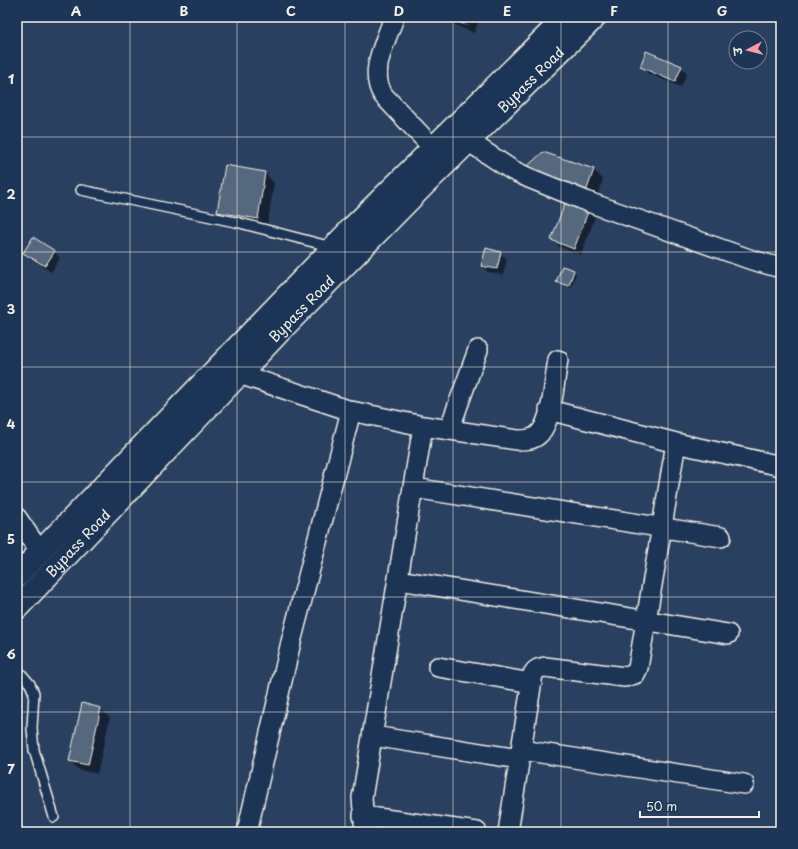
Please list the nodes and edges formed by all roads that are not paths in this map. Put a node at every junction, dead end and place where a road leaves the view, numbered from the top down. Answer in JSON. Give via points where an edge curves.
{"nodes":[{"id":1,"x":394,"y":17,"type":"edge"},
{"id":2,"x":578,"y":20,"type":"edge"},
{"id":3,"x":468,"y":141,"type":"junction"},
{"id":4,"x":433,"y":148,"type":"junction"},
{"id":5,"x":81,"y":190,"type":"dead end"},
{"id":6,"x":333,"y":248,"type":"junction"},
{"id":7,"x":781,"y":268,"type":"edge"},
{"id":8,"x":478,"y":350,"type":"dead end"},
{"id":9,"x":558,"y":360,"type":"dead end"},
{"id":10,"x":239,"y":374,"type":"junction"},
{"id":11,"x":549,"y":410,"type":"junction"},
{"id":12,"x":351,"y":411,"type":"junction"},
{"id":13,"x":423,"y":426,"type":"junction"},
{"id":14,"x":448,"y":430,"type":"junction"},
{"id":15,"x":676,"y":443,"type":"junction"},
{"id":16,"x":781,"y":466,"type":"edge"},
{"id":17,"x":414,"y":488,"type":"junction"},
{"id":18,"x":17,"y":518,"type":"edge"},
{"id":19,"x":660,"y":528,"type":"junction"},
{"id":20,"x":721,"y":537,"type":"dead end"},
{"id":21,"x":40,"y":552,"type":"junction"},
{"id":22,"x":17,"y":576,"type":"edge"},
{"id":23,"x":399,"y":580,"type":"junction"},
{"id":24,"x":17,"y":608,"type":"edge"},
{"id":25,"x":645,"y":621,"type":"junction"},
{"id":26,"x":728,"y":634,"type":"dead end"},
{"id":27,"x":438,"y":666,"type":"dead end"},
{"id":28,"x":17,"y":669,"type":"edge"},
{"id":29,"x":532,"y":683,"type":"junction"},
{"id":30,"x":373,"y":736,"type":"junction"},
{"id":31,"x":520,"y":755,"type":"junction"},
{"id":32,"x":744,"y":784,"type":"dead end"},
{"id":33,"x":54,"y":817,"type":"dead end"},
{"id":34,"x":364,"y":824,"type":"edge"},
{"id":35,"x":247,"y":832,"type":"edge"},
{"id":36,"x":477,"y":832,"type":"edge"},
{"id":37,"x":508,"y":832,"type":"edge"}],
"edges":[{"from":1,"to":4,"type":"street","via":[[378,65],[378,86],[383,95]]},
{"from":2,"to":3,"type":"main road","name":"Bypass Road"},
{"from":2,"to":4,"type":"main road","name":"Bypass Road"},
{"from":3,"to":7,"type":"street","via":[[529,178],[591,203]]},
{"from":3,"to":10,"type":"main road","name":"Bypass Road"},
{"from":4,"to":6,"type":"main road","name":"Bypass Road"},
{"from":5,"to":6,"type":"lane","via":[[240,223]]},
{"from":6,"to":21,"type":"main road","name":"Bypass Road"},
{"from":8,"to":14,"type":"street"},
{"from":9,"to":11,"type":"street"},
{"from":10,"to":12,"type":"street"},
{"from":10,"to":24,"type":"main road","name":"Bypass Road"},
{"from":11,"to":14,"type":"street","via":[[540,432],[528,439],[517,440]]},
{"from":11,"to":15,"type":"street"},
{"from":12,"to":13,"type":"street"},
{"from":12,"to":35,"type":"street","via":[[291,642]]},
{"from":13,"to":14,"type":"street"},
{"from":13,"to":17,"type":"street"},
{"from":15,"to":16,"type":"street"},
{"from":15,"to":19,"type":"street"},
{"from":17,"to":19,"type":"street"},
{"from":17,"to":23,"type":"street"},
{"from":18,"to":21,"type":"street"},
{"from":19,"to":20,"type":"street"},
{"from":19,"to":25,"type":"street"},
{"from":21,"to":22,"type":"main road","name":"Bypass Road"},
{"from":23,"to":25,"type":"street"},
{"from":23,"to":30,"type":"street"},
{"from":25,"to":26,"type":"street"},
{"from":25,"to":29,"type":"street","via":[[635,674],[625,677],[539,668]]},
{"from":27,"to":29,"type":"street"},
{"from":28,"to":33,"type":"lane","via":[[34,693],[34,750]]},
{"from":29,"to":31,"type":"street"},
{"from":30,"to":31,"type":"street"},
{"from":30,"to":34,"type":"street","via":[[362,798]]},
{"from":31,"to":32,"type":"street"},
{"from":31,"to":37,"type":"street"},
{"from":34,"to":36,"type":"street"}]}
